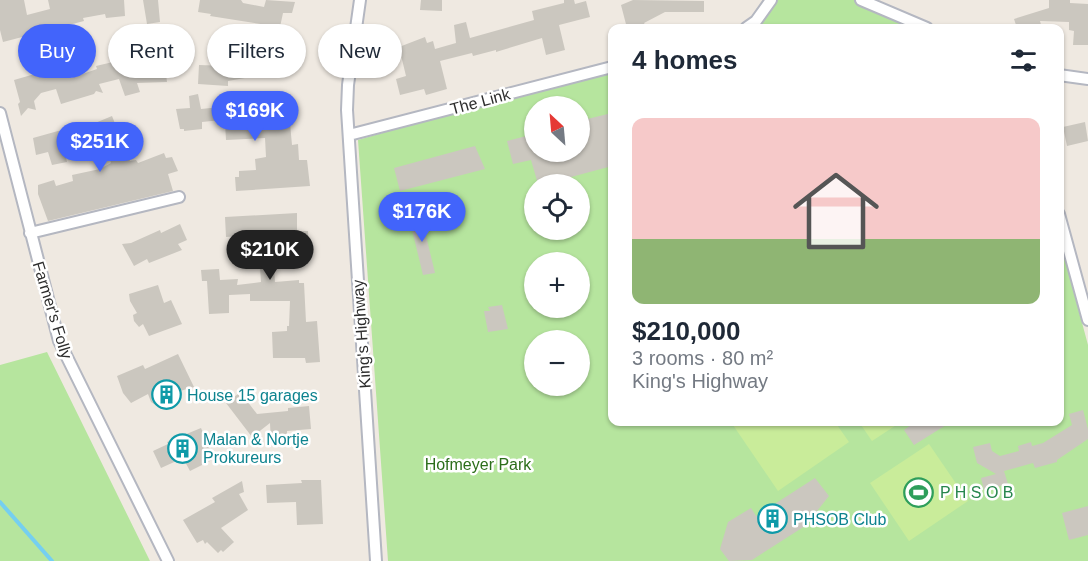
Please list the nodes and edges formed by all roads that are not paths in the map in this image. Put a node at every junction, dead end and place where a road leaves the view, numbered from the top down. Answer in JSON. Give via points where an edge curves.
{"nodes":[{"id":1,"x":360,"y":0,"type":"edge"},
{"id":2,"x":771,"y":0,"type":"edge"},
{"id":3,"x":861,"y":0,"type":"edge"},
{"id":4,"x":752,"y":24,"type":"edge"},
{"id":5,"x":918,"y":24,"type":"edge"},
{"id":6,"x":608,"y":68,"type":"edge"},
{"id":7,"x":1064,"y":76,"type":"edge"},
{"id":8,"x":1088,"y":79,"type":"edge"},
{"id":9,"x":0,"y":113,"type":"edge"},
{"id":10,"x":349,"y":135,"type":"junction"},
{"id":11,"x":179,"y":197,"type":"dead end"},
{"id":12,"x":1064,"y":232,"type":"edge"},
{"id":13,"x":30,"y":233,"type":"junction"},
{"id":14,"x":1088,"y":320,"type":"edge"},
{"id":15,"x":168,"y":561,"type":"edge"},
{"id":16,"x":376,"y":561,"type":"edge"}],
"edges":[{"from":1,"to":10,"type":"street","name":"King's Highway","via":[[348,85]]},
{"from":2,"to":4,"type":"street"},
{"from":3,"to":5,"type":"street"},
{"from":6,"to":10,"type":"street","name":"The Link"},
{"from":7,"to":8,"type":"street"},
{"from":9,"to":13,"type":"street","name":"Farmer's Folly"},
{"from":10,"to":16,"type":"street","name":"King's Highway"},
{"from":11,"to":13,"type":"street"},
{"from":12,"to":14,"type":"street"},
{"from":13,"to":15,"type":"street","name":"Farmer's Folly","via":[[63,351]]}]}
